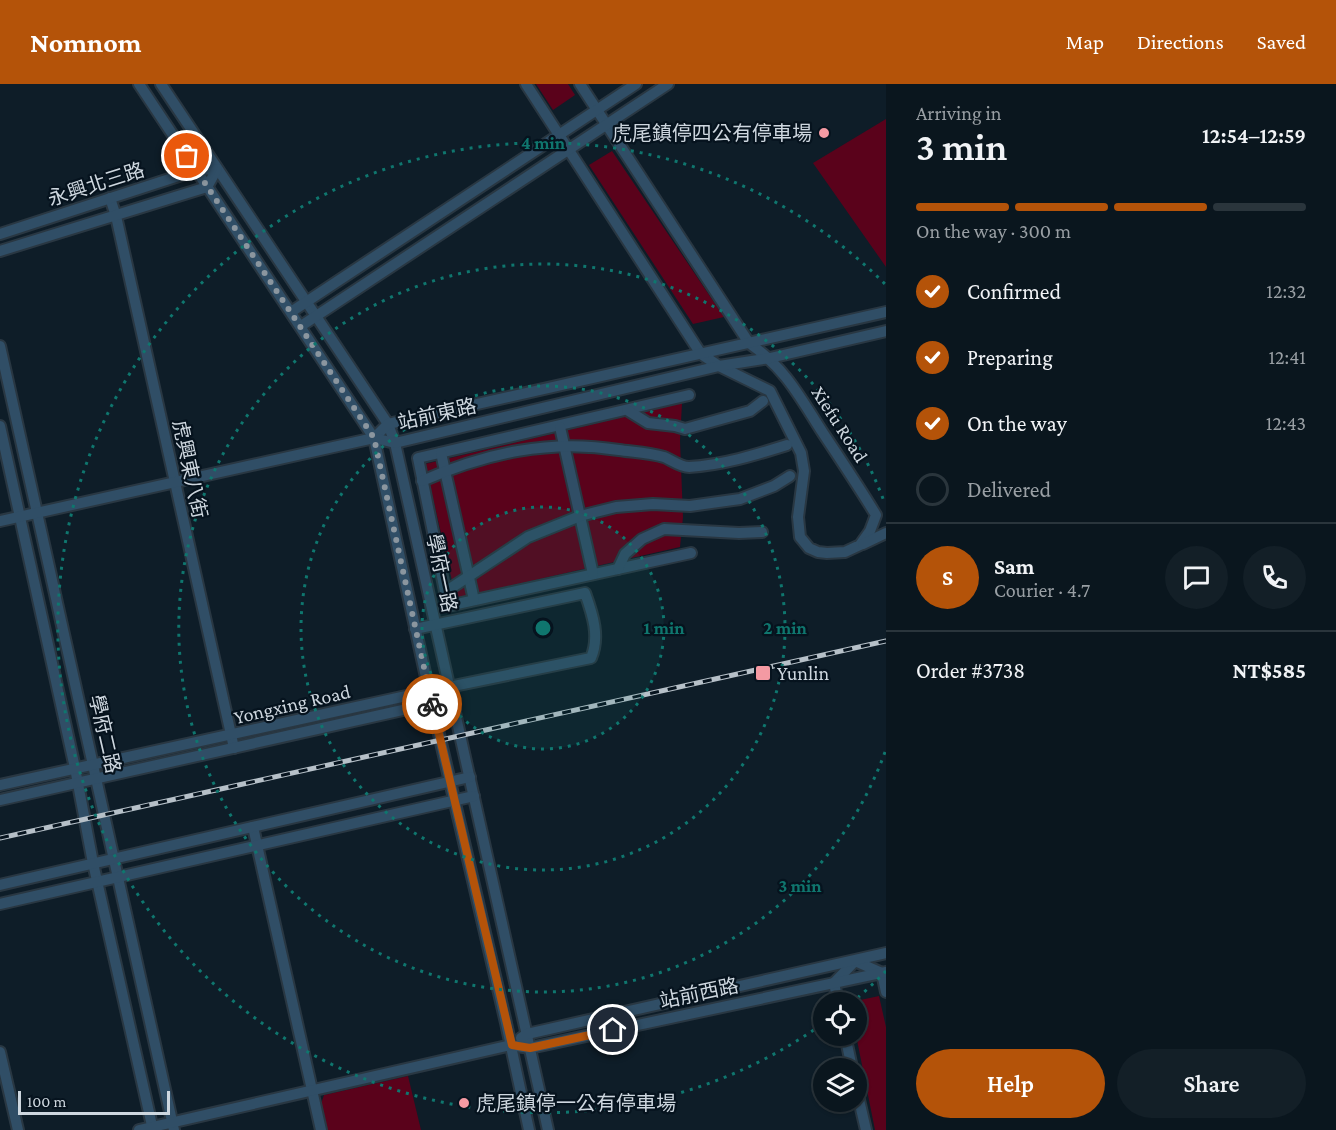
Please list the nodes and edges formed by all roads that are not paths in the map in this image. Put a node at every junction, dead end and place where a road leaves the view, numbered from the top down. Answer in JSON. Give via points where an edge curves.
{"nodes":[{"id":1,"x":139,"y":84,"type":"edge"},
{"id":2,"x":161,"y":84,"type":"edge"},
{"id":3,"x":526,"y":84,"type":"edge"},
{"id":4,"x":580,"y":84,"type":"edge"},
{"id":5,"x":636,"y":84,"type":"edge"},
{"id":6,"x":668,"y":84,"type":"edge"},
{"id":7,"x":597,"y":110,"type":"junction"},
{"id":8,"x":606,"y":124,"type":"junction"},
{"id":9,"x":559,"y":134,"type":"junction"},
{"id":10,"x":569,"y":149,"type":"junction"},
{"id":11,"x":217,"y":169,"type":"junction"},
{"id":12,"x":197,"y":170,"type":"junction"},
{"id":13,"x":207,"y":187,"type":"junction"},
{"id":14,"x":110,"y":198,"type":"junction"},
{"id":15,"x":116,"y":216,"type":"junction"},
{"id":16,"x":0,"y":234,"type":"edge"},
{"id":17,"x":0,"y":251,"type":"edge"},
{"id":18,"x":306,"y":301,"type":"junction"},
{"id":19,"x":291,"y":312,"type":"junction"},
{"id":20,"x":886,"y":312,"type":"edge"},
{"id":21,"x":316,"y":315,"type":"junction"},
{"id":22,"x":301,"y":326,"type":"junction"},
{"id":23,"x":886,"y":331,"type":"edge"},
{"id":24,"x":749,"y":343,"type":"junction"},
{"id":25,"x":0,"y":346,"type":"edge"},
{"id":26,"x":701,"y":354,"type":"junction"},
{"id":27,"x":770,"y":358,"type":"junction"},
{"id":28,"x":719,"y":366,"type":"junction"},
{"id":29,"x":689,"y":395,"type":"dead end"},
{"id":30,"x":763,"y":401,"type":"dead end"},
{"id":31,"x":627,"y":410,"type":"junction"},
{"id":32,"x":388,"y":424,"type":"junction"},
{"id":33,"x":0,"y":426,"type":"edge"},
{"id":34,"x":560,"y":427,"type":"junction"},
{"id":35,"x":374,"y":438,"type":"junction"},
{"id":36,"x":395,"y":443,"type":"junction"},
{"id":37,"x":787,"y":445,"type":"dead end"},
{"id":38,"x":565,"y":447,"type":"junction"},
{"id":39,"x":441,"y":453,"type":"junction"},
{"id":40,"x":445,"y":471,"type":"junction"},
{"id":41,"x":790,"y":476,"type":"dead end"},
{"id":42,"x":422,"y":481,"type":"junction"},
{"id":43,"x":174,"y":483,"type":"junction"},
{"id":44,"x":36,"y":513,"type":"junction"},
{"id":45,"x":21,"y":516,"type":"junction"},
{"id":46,"x":580,"y":516,"type":"junction"},
{"id":47,"x":0,"y":521,"type":"edge"},
{"id":48,"x":762,"y":532,"type":"dead end"},
{"id":49,"x":886,"y":533,"type":"edge"},
{"id":50,"x":860,"y":545,"type":"junction"},
{"id":51,"x":691,"y":553,"type":"dead end"},
{"id":52,"x":618,"y":569,"type":"junction"},
{"id":53,"x":593,"y":574,"type":"junction"},
{"id":54,"x":469,"y":575,"type":"junction"},
{"id":55,"x":445,"y":592,"type":"junction"},
{"id":56,"x":474,"y":600,"type":"junction"},
{"id":57,"x":435,"y":625,"type":"junction"},
{"id":58,"x":416,"y":629,"type":"junction"},
{"id":59,"x":429,"y":691,"type":"junction"},
{"id":60,"x":451,"y":694,"type":"junction"},
{"id":61,"x":432,"y":704,"type":"junction"},
{"id":62,"x":231,"y":736,"type":"junction"},
{"id":63,"x":234,"y":748,"type":"junction"},
{"id":64,"x":94,"y":764,"type":"junction"},
{"id":65,"x":75,"y":768,"type":"junction"},
{"id":66,"x":470,"y":777,"type":"junction"},
{"id":67,"x":97,"y":778,"type":"junction"},
{"id":68,"x":77,"y":782,"type":"junction"},
{"id":69,"x":451,"y":782,"type":"junction"},
{"id":70,"x":0,"y":785,"type":"edge"},
{"id":71,"x":474,"y":796,"type":"junction"},
{"id":72,"x":0,"y":800,"type":"edge"},
{"id":73,"x":455,"y":801,"type":"junction"},
{"id":74,"x":253,"y":827,"type":"junction"},
{"id":75,"x":257,"y":844,"type":"junction"},
{"id":76,"x":115,"y":859,"type":"junction"},
{"id":77,"x":93,"y":863,"type":"junction"},
{"id":78,"x":118,"y":877,"type":"junction"},
{"id":79,"x":97,"y":880,"type":"junction"},
{"id":80,"x":0,"y":885,"type":"edge"},
{"id":81,"x":0,"y":904,"type":"edge"},
{"id":82,"x":886,"y":953,"type":"edge"},
{"id":83,"x":855,"y":961,"type":"junction"},
{"id":84,"x":884,"y":973,"type":"edge"},
{"id":85,"x":834,"y":983,"type":"junction"},
{"id":86,"x":836,"y":992,"type":"edge"},
{"id":87,"x":886,"y":992,"type":"edge"},
{"id":88,"x":527,"y":1034,"type":"junction"},
{"id":89,"x":512,"y":1045,"type":"junction"},
{"id":90,"x":530,"y":1048,"type":"junction"},
{"id":91,"x":0,"y":1052,"type":"edge"},
{"id":92,"x":312,"y":1091,"type":"junction"},
{"id":93,"x":862,"y":1112,"type":"edge"},
{"id":94,"x":173,"y":1126,"type":"edge"},
{"id":95,"x":153,"y":1128,"type":"edge"},
{"id":96,"x":18,"y":1130,"type":"edge"},
{"id":97,"x":139,"y":1130,"type":"edge"},
{"id":98,"x":321,"y":1130,"type":"edge"},
{"id":99,"x":529,"y":1130,"type":"edge"},
{"id":100,"x":548,"y":1130,"type":"edge"},
{"id":101,"x":866,"y":1130,"type":"edge"}],
"edges":[{"from":1,"to":12,"type":"street","name":"學府一路"},
{"from":2,"to":11,"type":"street","name":"學府一路"},
{"from":3,"to":9,"type":"street"},
{"from":4,"to":7,"type":"street","name":"Xiefu Road"},
{"from":5,"to":7,"type":"street"},
{"from":6,"to":8,"type":"street"},
{"from":7,"to":8,"type":"street","name":"Xiefu Road"},
{"from":7,"to":9,"type":"street"},
{"from":8,"to":10,"type":"street"},
{"from":8,"to":24,"type":"street","name":"Xiefu Road"},
{"from":9,"to":10,"type":"street"},
{"from":9,"to":18,"type":"street"},
{"from":10,"to":21,"type":"street"},
{"from":10,"to":26,"type":"street"},
{"from":11,"to":12,"type":"street","name":"永興北三路"},
{"from":11,"to":13,"type":"street"},
{"from":11,"to":18,"type":"street","name":"學府一路"},
{"from":12,"to":13,"type":"street","name":"學府一路"},
{"from":12,"to":14,"type":"street","name":"永興北三路"},
{"from":13,"to":15,"type":"street","name":"永興北三路"},
{"from":13,"to":19,"type":"street","name":"學府一路"},
{"from":14,"to":15,"type":"street","name":"虎興東八街"},
{"from":14,"to":16,"type":"street","name":"永興北三路"},
{"from":15,"to":17,"type":"street","name":"永興北三路"},
{"from":15,"to":43,"type":"street","name":"虎興東八街"},
{"from":18,"to":19,"type":"street"},
{"from":18,"to":21,"type":"street","name":"學府一路"},
{"from":19,"to":22,"type":"street","name":"學府一路"},
{"from":20,"to":24,"type":"street","name":"站前東路"},
{"from":21,"to":22,"type":"street"},
{"from":21,"to":32,"type":"street","name":"學府一路"},
{"from":22,"to":35,"type":"street","name":"學府一路"},
{"from":23,"to":27,"type":"street","name":"站前東路"},
{"from":24,"to":26,"type":"street","name":"站前東路"},
{"from":24,"to":27,"type":"street","name":"Xiefu Road"},
{"from":25,"to":44,"type":"street","name":"學府二路"},
{"from":26,"to":28,"type":"street"},
{"from":26,"to":32,"type":"street","name":"站前東路"},
{"from":27,"to":28,"type":"street","name":"站前東路"},
{"from":27,"to":50,"type":"street","name":"Xiefu Road","via":[[793,385],[876,515]]},
{"from":28,"to":36,"type":"street","name":"站前東路"},
{"from":28,"to":50,"type":"street","via":[[770,391],[801,453],[804,471],[798,518],[804,543],[828,553]]},
{"from":29,"to":31,"type":"street"},
{"from":30,"to":31,"type":"street","via":[[750,411],[685,429],[648,423]]},
{"from":31,"to":34,"type":"street"},
{"from":32,"to":35,"type":"street","name":"站前東路"},
{"from":32,"to":36,"type":"street","name":"學府一路"},
{"from":33,"to":45,"type":"street","name":"學府二路"},
{"from":34,"to":38,"type":"street"},
{"from":34,"to":39,"type":"street"},
{"from":35,"to":36,"type":"street","name":"站前東路"},
{"from":35,"to":43,"type":"street"},
{"from":35,"to":58,"type":"street","name":"學府一路"},
{"from":36,"to":57,"type":"street","name":"學府一路"},
{"from":37,"to":38,"type":"street","via":[[728,463],[686,467],[664,457],[640,453]]},
{"from":38,"to":40,"type":"street","via":[[509,452]]},
{"from":38,"to":46,"type":"street"},
{"from":39,"to":40,"type":"street"},
{"from":39,"to":42,"type":"street","via":[[418,458]]},
{"from":40,"to":42,"type":"street"},
{"from":40,"to":54,"type":"street"},
{"from":41,"to":46,"type":"street","via":[[740,499],[690,506],[616,507]]},
{"from":42,"to":55,"type":"street"},
{"from":43,"to":44,"type":"street"},
{"from":43,"to":62,"type":"street","name":"虎興東八街"},
{"from":44,"to":45,"type":"street"},
{"from":44,"to":64,"type":"street","name":"學府二路"},
{"from":45,"to":47,"type":"street"},
{"from":45,"to":65,"type":"street","name":"學府二路"},
{"from":46,"to":53,"type":"street"},
{"from":46,"to":54,"type":"street","via":[[528,537]]},
{"from":48,"to":52,"type":"street","via":[[664,529],[642,539],[625,554]]},
{"from":49,"to":50,"type":"street"},
{"from":51,"to":52,"type":"street"},
{"from":52,"to":53,"type":"street"},
{"from":53,"to":56,"type":"street"},
{"from":54,"to":55,"type":"street"},
{"from":54,"to":56,"type":"street"},
{"from":55,"to":56,"type":"street","via":[[448,606]]},
{"from":57,"to":58,"type":"street"},
{"from":57,"to":60,"type":"street","name":"學府一路"},
{"from":57,"to":60,"type":"street","name":"Yongxing Road","via":[[585,594],[592,613],[595,649],[591,658]]},
{"from":58,"to":59,"type":"street","name":"學府一路"},
{"from":59,"to":60,"type":"street","name":"Yongxing Road"},
{"from":59,"to":61,"type":"street","name":"學府一路"},
{"from":59,"to":62,"type":"street","name":"Yongxing Road"},
{"from":60,"to":61,"type":"street","name":"Yongxing Road"},
{"from":60,"to":66,"type":"street","name":"學府一路"},
{"from":61,"to":63,"type":"street","name":"Yongxing Road"},
{"from":61,"to":69,"type":"street","name":"學府一路"},
{"from":62,"to":63,"type":"street","name":"虎興東八街"},
{"from":62,"to":64,"type":"street","name":"Yongxing Road"},
{"from":63,"to":67,"type":"street","name":"Yongxing Road"},
{"from":64,"to":65,"type":"street","name":"Yongxing Road"},
{"from":64,"to":67,"type":"street","name":"學府二路"},
{"from":65,"to":68,"type":"street","name":"學府二路"},
{"from":65,"to":70,"type":"street","name":"Yongxing Road"},
{"from":66,"to":69,"type":"street"},
{"from":66,"to":71,"type":"street","name":"學府一路"},
{"from":67,"to":68,"type":"street","name":"Yongxing Road"},
{"from":67,"to":76,"type":"street","name":"學府二路"},
{"from":68,"to":72,"type":"street","name":"Yongxing Road"},
{"from":68,"to":77,"type":"street","name":"學府二路"},
{"from":69,"to":73,"type":"street","name":"學府一路"},
{"from":69,"to":74,"type":"street"},
{"from":71,"to":73,"type":"street"},
{"from":71,"to":88,"type":"street","name":"學府一路"},
{"from":73,"to":75,"type":"street"},
{"from":73,"to":89,"type":"street","name":"學府一路"},
{"from":74,"to":75,"type":"street"},
{"from":74,"to":76,"type":"street"},
{"from":75,"to":78,"type":"street"},
{"from":75,"to":92,"type":"street"},
{"from":76,"to":77,"type":"street"},
{"from":76,"to":78,"type":"street","name":"學府二路"},
{"from":77,"to":79,"type":"street","name":"學府二路"},
{"from":77,"to":80,"type":"street"},
{"from":78,"to":79,"type":"street"},
{"from":78,"to":94,"type":"street","name":"學府二路"},
{"from":79,"to":81,"type":"street"},
{"from":79,"to":95,"type":"street","name":"學府二路"},
{"from":82,"to":83,"type":"street","name":"站前西路"},
{"from":83,"to":84,"type":"street"},
{"from":83,"to":85,"type":"street"},
{"from":83,"to":88,"type":"street","name":"站前西路"},
{"from":84,"to":85,"type":"street","name":"站前西路"},
{"from":84,"to":87,"type":"street"},
{"from":85,"to":86,"type":"street"},
{"from":85,"to":90,"type":"street","name":"站前西路"},
{"from":88,"to":89,"type":"street","name":"站前西路"},
{"from":88,"to":90,"type":"street","name":"學府一路"},
{"from":89,"to":90,"type":"street","name":"站前西路"},
{"from":89,"to":92,"type":"street"},
{"from":89,"to":99,"type":"street","name":"學府一路"},
{"from":90,"to":100,"type":"street","name":"學府一路"},
{"from":91,"to":96,"type":"street"},
{"from":92,"to":94,"type":"street"},
{"from":92,"to":98,"type":"street"},
{"from":93,"to":101,"type":"street"},
{"from":94,"to":95,"type":"street"},
{"from":95,"to":97,"type":"street"}]}
